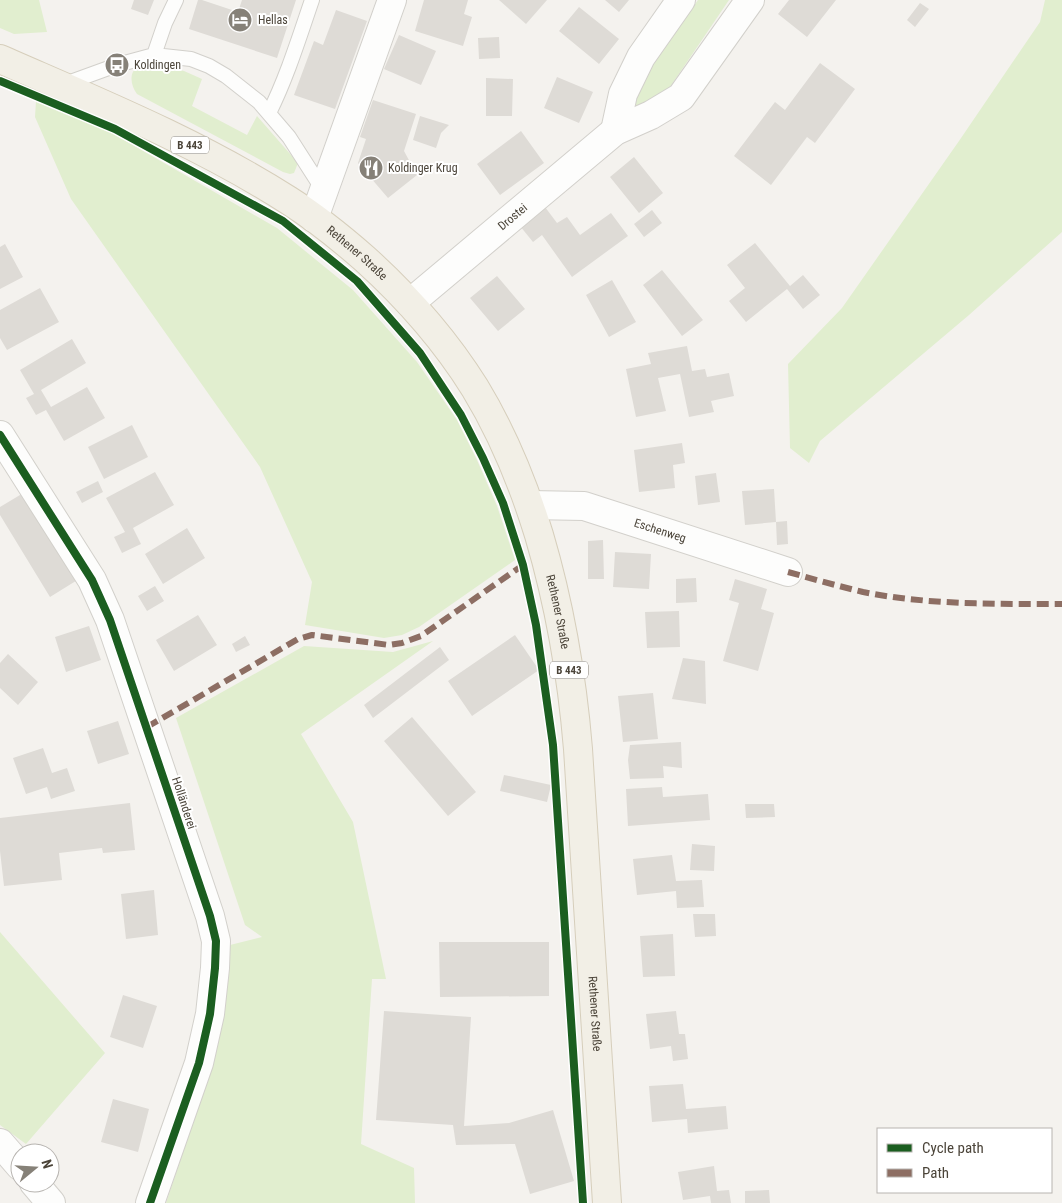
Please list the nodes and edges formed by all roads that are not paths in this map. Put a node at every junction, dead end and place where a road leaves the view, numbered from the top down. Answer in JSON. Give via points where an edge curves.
{"nodes":[{"id":1,"x":176,"y":0,"type":"edge"},
{"id":2,"x":312,"y":0,"type":"edge"},
{"id":3,"x":392,"y":0,"type":"edge"},
{"id":4,"x":681,"y":0,"type":"edge"},
{"id":5,"x":750,"y":0,"type":"edge"},
{"id":6,"x":154,"y":55,"type":"junction"},
{"id":7,"x":0,"y":59,"type":"edge"},
{"id":8,"x":60,"y":85,"type":"junction"},
{"id":9,"x":269,"y":113,"type":"junction"},
{"id":10,"x":615,"y":131,"type":"junction"},
{"id":11,"x":324,"y":190,"type":"junction"},
{"id":12,"x":314,"y":218,"type":"junction"},
{"id":13,"x":410,"y":303,"type":"junction"},
{"id":14,"x":0,"y":435,"type":"edge"},
{"id":15,"x":530,"y":505,"type":"junction"},
{"id":16,"x":788,"y":572,"type":"dead end"},
{"id":17,"x":0,"y":1143,"type":"edge"},
{"id":18,"x":10,"y":1154,"type":"edge"},
{"id":19,"x":42,"y":1193,"type":"edge"},
{"id":20,"x":51,"y":1203,"type":"edge"},
{"id":21,"x":150,"y":1203,"type":"edge"},
{"id":22,"x":607,"y":1203,"type":"edge"}],
"edges":[{"from":1,"to":6,"type":"lane"},
{"from":2,"to":9,"type":"lane","via":[[289,68]]},
{"from":3,"to":11,"type":"street","name":"Rethener Straße"},
{"from":4,"to":10,"type":"street","via":[[641,57],[623,94]]},
{"from":5,"to":10,"type":"street","name":"Drostei","via":[[681,96],[651,115]]},
{"from":6,"to":8,"type":"lane"},
{"from":6,"to":9,"type":"lane","via":[[191,59],[209,66],[242,88]]},
{"from":7,"to":8,"type":"main road","name":"Rethener Straße","number":"B 443"},
{"from":8,"to":12,"type":"main road","name":"Rethener Straße","number":"B 443","via":[[208,154]]},
{"from":9,"to":11,"type":"lane"},
{"from":10,"to":13,"type":"street","name":"Drostei"},
{"from":11,"to":12,"type":"street","name":"Rethener Straße"},
{"from":12,"to":13,"type":"main road","name":"Rethener Straße","number":"B 443","via":[[380,272]]},
{"from":13,"to":15,"type":"main road","name":"Rethener Straße","number":"B 443","via":[[437,334],[480,396],[504,442]]},
{"from":14,"to":21,"type":"street","name":"Holländerei","via":[[92,580],[110,620],[216,941],[210,1014],[199,1062]]},
{"from":15,"to":16,"type":"street","name":"Eschenweg","via":[[584,506]]},
{"from":15,"to":22,"type":"main road","name":"Rethener Straße","number":"B 443","via":[[558,607],[574,702]]},
{"from":17,"to":18,"type":"street"},
{"from":19,"to":20,"type":"street"}]}
